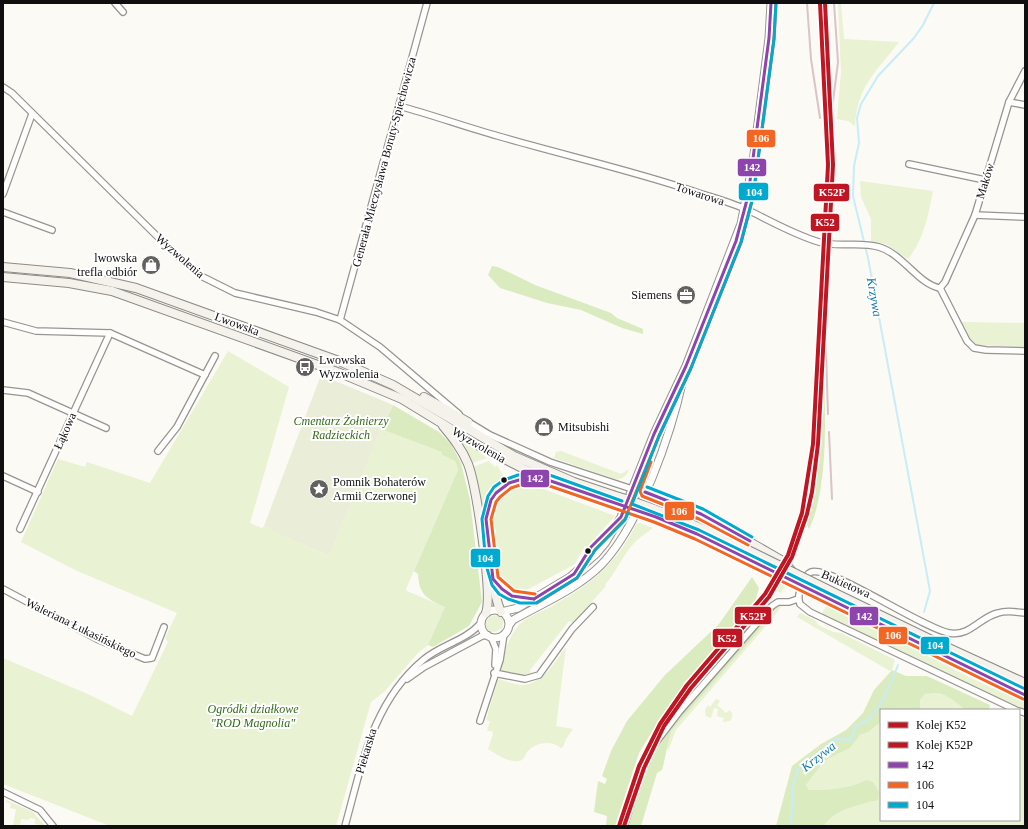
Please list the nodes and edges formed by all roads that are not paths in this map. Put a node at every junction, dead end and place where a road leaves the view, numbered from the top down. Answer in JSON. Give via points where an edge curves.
{"nodes":[{"id":1,"x":115,"y":3,"type":"edge"},
{"id":2,"x":427,"y":3,"type":"edge"},
{"id":3,"x":771,"y":3,"type":"edge"},
{"id":4,"x":123,"y":12,"type":"dead end"},
{"id":5,"x":1025,"y":71,"type":"edge"},
{"id":6,"x":3,"y":87,"type":"edge"},
{"id":7,"x":1009,"y":102,"type":"junction"},
{"id":8,"x":1025,"y":105,"type":"edge"},
{"id":9,"x":399,"y":106,"type":"junction"},
{"id":10,"x":32,"y":114,"type":"junction"},
{"id":11,"x":909,"y":164,"type":"dead end"},
{"id":12,"x":985,"y":180,"type":"junction"},
{"id":13,"x":3,"y":194,"type":"edge"},
{"id":14,"x":745,"y":209,"type":"junction"},
{"id":15,"x":3,"y":212,"type":"edge"},
{"id":16,"x":975,"y":215,"type":"junction"},
{"id":17,"x":1025,"y":217,"type":"edge"},
{"id":18,"x":52,"y":230,"type":"dead end"},
{"id":19,"x":3,"y":267,"type":"edge"},
{"id":20,"x":3,"y":277,"type":"edge"},
{"id":21,"x":940,"y":288,"type":"junction"},
{"id":22,"x":340,"y":320,"type":"junction"},
{"id":23,"x":3,"y":322,"type":"edge"},
{"id":24,"x":110,"y":333,"type":"junction"},
{"id":25,"x":1025,"y":351,"type":"edge"},
{"id":26,"x":215,"y":356,"type":"dead end"},
{"id":27,"x":686,"y":366,"type":"junction"},
{"id":28,"x":205,"y":375,"type":"junction"},
{"id":29,"x":393,"y":385,"type":"junction"},
{"id":30,"x":3,"y":390,"type":"edge"},
{"id":31,"x":74,"y":412,"type":"junction"},
{"id":32,"x":437,"y":420,"type":"junction"},
{"id":33,"x":468,"y":422,"type":"junction"},
{"id":34,"x":456,"y":423,"type":"joint"},
{"id":35,"x":106,"y":428,"type":"dead end"},
{"id":36,"x":158,"y":451,"type":"dead end"},
{"id":37,"x":3,"y":476,"type":"edge"},
{"id":38,"x":542,"y":478,"type":"junction"},
{"id":39,"x":632,"y":489,"type":"junction"},
{"id":40,"x":38,"y":492,"type":"junction"},
{"id":41,"x":645,"y":492,"type":"junction"},
{"id":42,"x":612,"y":498,"type":"junction"},
{"id":43,"x":20,"y":529,"type":"dead end"},
{"id":44,"x":793,"y":572,"type":"junction"},
{"id":45,"x":493,"y":579,"type":"junction"},
{"id":46,"x":3,"y":589,"type":"edge"},
{"id":47,"x":832,"y":595,"type":"junction"},
{"id":48,"x":534,"y":599,"type":"junction"},
{"id":49,"x":798,"y":599,"type":"junction"},
{"id":50,"x":593,"y":606,"type":"dead end"},
{"id":51,"x":486,"y":612,"type":"junction"},
{"id":52,"x":501,"y":612,"type":"junction"},
{"id":53,"x":1025,"y":613,"type":"edge"},
{"id":54,"x":480,"y":624,"type":"junction"},
{"id":55,"x":510,"y":624,"type":"junction"},
{"id":56,"x":164,"y":627,"type":"dead end"},
{"id":57,"x":504,"y":634,"type":"junction"},
{"id":58,"x":490,"y":636,"type":"junction"},
{"id":59,"x":494,"y":674,"type":"junction"},
{"id":60,"x":402,"y":683,"type":"junction"},
{"id":61,"x":1025,"y":683,"type":"edge"},
{"id":62,"x":1025,"y":695,"type":"edge"},
{"id":63,"x":1016,"y":709,"type":"edge"},
{"id":64,"x":480,"y":721,"type":"dead end"},
{"id":65,"x":3,"y":792,"type":"edge"},
{"id":66,"x":53,"y":826,"type":"edge"},
{"id":67,"x":345,"y":826,"type":"edge"},
{"id":68,"x":624,"y":826,"type":"edge"}],
"edges":[{"from":1,"to":4,"type":"street"},
{"from":2,"to":9,"type":"street","name":"Generała Mieczysława Boruty-Spiechowicza"},
{"from":3,"to":14,"type":"street","via":[[767,53]]},
{"from":5,"to":7,"type":"street","name":"Maków"},
{"from":6,"to":10,"type":"street","name":"Wyzwolenia"},
{"from":7,"to":8,"type":"street"},
{"from":7,"to":12,"type":"street","name":"Maków"},
{"from":9,"to":14,"type":"street","name":"Towarowa","via":[[694,191]]},
{"from":9,"to":22,"type":"street","name":"Generała Mieczysława Boruty-Spiechowicza"},
{"from":10,"to":13,"type":"street"},
{"from":10,"to":22,"type":"street","name":"Wyzwolenia","via":[[201,276],[235,293]]},
{"from":11,"to":12,"type":"street"},
{"from":12,"to":16,"type":"street","name":"Maków"},
{"from":14,"to":21,"type":"street","name":"Towarowa","via":[[819,242],[861,244],[887,250],[927,282]]},
{"from":14,"to":27,"type":"street","via":[[736,241]]},
{"from":15,"to":18,"type":"street"},
{"from":16,"to":17,"type":"street"},
{"from":16,"to":21,"type":"street","name":"Maków"},
{"from":19,"to":29,"type":"main road","name":"Lwowska","via":[[70,273],[136,288],[340,362]]},
{"from":20,"to":32,"type":"main road","name":"Lwowska","via":[[91,286],[132,297],[365,383],[402,399]]},
{"from":21,"to":25,"type":"street","via":[[967,342],[974,348]]},
{"from":22,"to":33,"type":"street","name":"Wyzwolenia","via":[[380,346]]},
{"from":23,"to":24,"type":"street","via":[[36,331]]},
{"from":24,"to":28,"type":"street"},
{"from":24,"to":31,"type":"street","name":"Łąkowa"},
{"from":26,"to":28,"type":"street"},
{"from":27,"to":39,"type":"street"},
{"from":27,"to":41,"type":"street","via":[[665,440]]},
{"from":28,"to":36,"type":"street","via":[[177,428]]},
{"from":29,"to":33,"type":"main road","via":[[407,387]]},
{"from":29,"to":34,"type":"main road","name":"Lwowska"},
{"from":30,"to":31,"type":"street","via":[[28,392]]},
{"from":31,"to":35,"type":"street"},
{"from":31,"to":40,"type":"street","name":"Łąkowa"},
{"from":32,"to":38,"type":"main road","name":"Wyzwolenia","via":[[497,456]]},
{"from":32,"to":51,"type":"main road","via":[[461,449],[472,475],[484,554],[488,600]]},
{"from":33,"to":39,"type":"street","name":"Wyzwolenia","via":[[490,435],[550,462]]},
{"from":34,"to":42,"type":"main road","name":"Wyzwolenia","via":[[530,464]]},
{"from":37,"to":40,"type":"street"},
{"from":38,"to":42,"type":"main road","name":"Wyzwolenia"},
{"from":38,"to":45,"type":"main road","via":[[509,483],[491,500],[486,518]]},
{"from":39,"to":41,"type":"street"},
{"from":39,"to":48,"type":"street","via":[[614,530],[596,554],[570,577]]},
{"from":40,"to":43,"type":"street","name":"Łąkowa"},
{"from":41,"to":44,"type":"main road","via":[[701,514],[781,560]]},
{"from":41,"to":55,"type":"street","via":[[620,541],[600,565],[577,584]]},
{"from":42,"to":44,"type":"main road","name":"Wyzwolenia","bridge":true,"via":[[660,510]]},
{"from":42,"to":47,"type":"main road","name":"Wyzwolenia","bridge":true},
{"from":44,"to":47,"type":"main road","name":"Wyzwolenia","bridge":true},
{"from":45,"to":48,"type":"main road","via":[[512,596]]},
{"from":45,"to":52,"type":"main road"},
{"from":46,"to":56,"type":"street","name":"Waleriana Łukasińskiego","via":[[97,639],[145,659],[152,658]]},
{"from":47,"to":61,"type":"main road","name":"Wyzwolenia"},
{"from":47,"to":62,"type":"main road","name":"Wyzwolenia"},
{"from":48,"to":52,"type":"street","via":[[518,608]]},
{"from":49,"to":53,"type":"street","name":"Bukietowa","via":[[806,575],[818,571],[949,633],[967,631],[997,613]]},
{"from":49,"to":63,"type":"street","via":[[801,606],[810,612]]},
{"from":49,"to":68,"type":"street","via":[[781,601],[772,606],[667,726],[647,756]]},
{"from":50,"to":59,"type":"street","via":[[572,629],[538,675],[525,680]]},
{"from":51,"to":52,"type":"street","via":[[494,609]]},
{"from":51,"to":54,"type":"street"},
{"from":52,"to":55,"type":"street","via":[[506,615]]},
{"from":54,"to":58,"type":"street"},
{"from":54,"to":60,"type":"street","name":"Piekarska","via":[[469,634],[424,659]]},
{"from":55,"to":57,"type":"street"},
{"from":57,"to":58,"type":"street","via":[[498,638]]},
{"from":57,"to":59,"type":"street"},
{"from":58,"to":59,"type":"street","via":[[496,649]]},
{"from":58,"to":60,"type":"street","name":"Piekarska","via":[[482,636],[424,667]]},
{"from":59,"to":64,"type":"street"},
{"from":60,"to":67,"type":"street","name":"Piekarska","via":[[381,711],[371,734]]},
{"from":65,"to":66,"type":"street","via":[[40,810]]}]}
